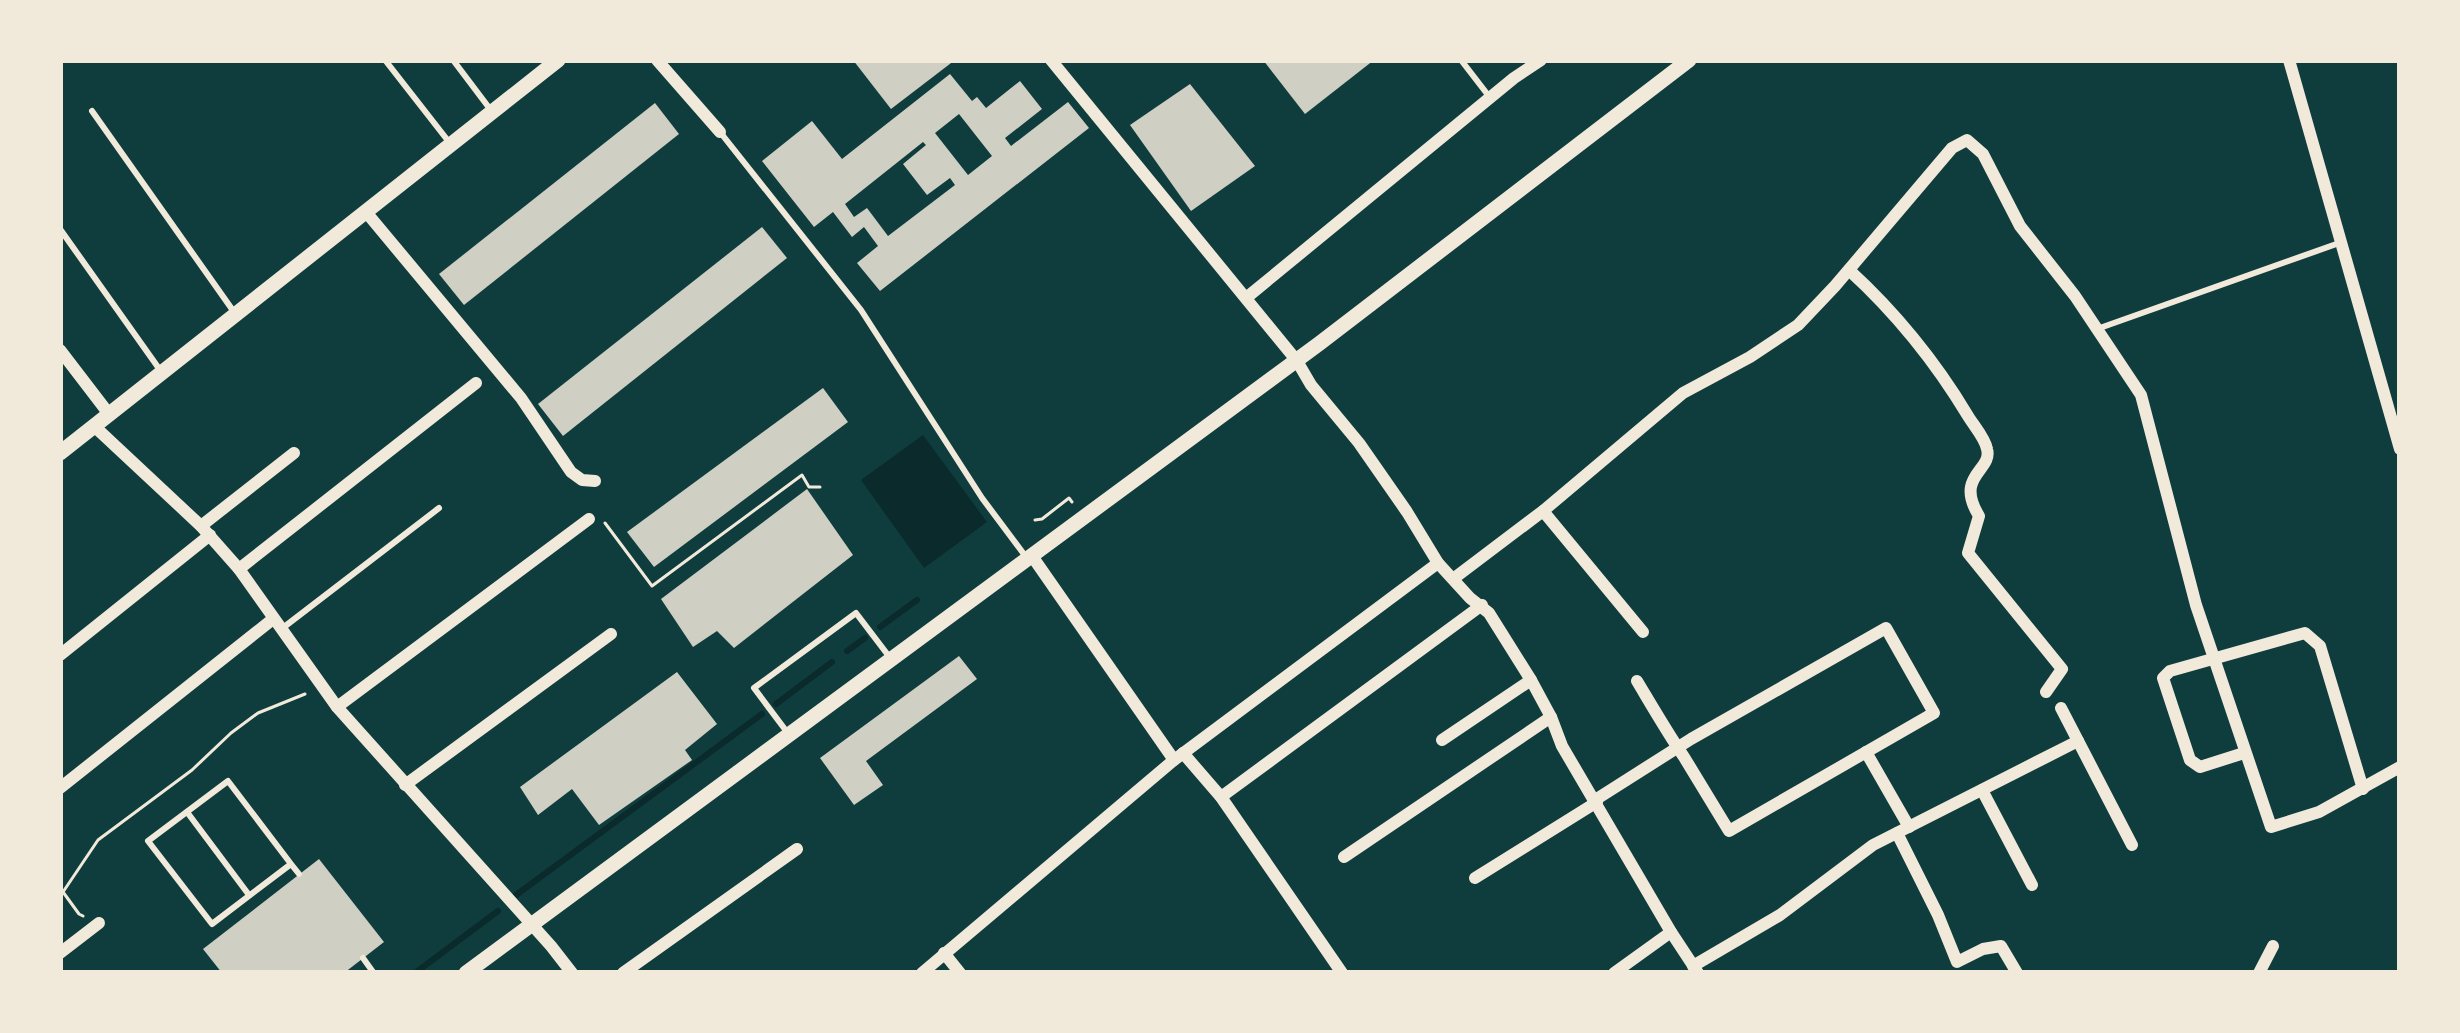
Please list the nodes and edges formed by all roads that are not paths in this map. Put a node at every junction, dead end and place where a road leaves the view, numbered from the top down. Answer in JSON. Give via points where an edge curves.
{"nodes":[{"id":1,"x":385,"y":60,"type":"edge"},
{"id":2,"x":453,"y":60,"type":"edge"},
{"id":3,"x":558,"y":60,"type":"edge"},
{"id":4,"x":657,"y":60,"type":"edge"},
{"id":5,"x":1052,"y":60,"type":"edge"},
{"id":6,"x":1460,"y":60,"type":"edge"},
{"id":7,"x":1541,"y":60,"type":"edge"},
{"id":8,"x":1689,"y":60,"type":"edge"},
{"id":9,"x":2289,"y":60,"type":"edge"},
{"id":10,"x":1490,"y":98,"type":"junction"},
{"id":11,"x":92,"y":111,"type":"dead end"},
{"id":12,"x":493,"y":112,"type":"junction"},
{"id":13,"x":720,"y":132,"type":"joint"},
{"id":14,"x":451,"y":145,"type":"junction"},
{"id":15,"x":366,"y":212,"type":"junction"},
{"id":16,"x":60,"y":229,"type":"edge"},
{"id":17,"x":2342,"y":242,"type":"junction"},
{"id":18,"x":1849,"y":270,"type":"junction"},
{"id":19,"x":1246,"y":298,"type":"junction"},
{"id":20,"x":236,"y":314,"type":"junction"},
{"id":21,"x":2097,"y":328,"type":"junction"},
{"id":22,"x":60,"y":350,"type":"edge"},
{"id":23,"x":1297,"y":361,"type":"junction"},
{"id":24,"x":162,"y":373,"type":"junction"},
{"id":25,"x":476,"y":383,"type":"dead end"},
{"id":26,"x":109,"y":414,"type":"junction"},
{"id":27,"x":94,"y":426,"type":"junction"},
{"id":28,"x":2400,"y":449,"type":"edge"},
{"id":29,"x":60,"y":453,"type":"edge"},
{"id":30,"x":294,"y":453,"type":"dead end"},
{"id":31,"x":595,"y":481,"type":"dead end"},
{"id":32,"x":439,"y":508,"type":"dead end"},
{"id":33,"x":1543,"y":511,"type":"junction"},
{"id":34,"x":594,"y":517,"type":"road end"},
{"id":35,"x":206,"y":531,"type":"junction"},
{"id":36,"x":1030,"y":557,"type":"junction"},
{"id":37,"x":1438,"y":562,"type":"junction"},
{"id":38,"x":239,"y":569,"type":"junction"},
{"id":39,"x":1453,"y":579,"type":"junction"},
{"id":40,"x":1482,"y":605,"type":"junction"},
{"id":41,"x":277,"y":624,"type":"junction"},
{"id":42,"x":1643,"y":632,"type":"dead end"},
{"id":43,"x":611,"y":634,"type":"dead end"},
{"id":44,"x":60,"y":655,"type":"edge"},
{"id":45,"x":2213,"y":658,"type":"junction"},
{"id":46,"x":892,"y":659,"type":"junction"},
{"id":47,"x":1531,"y":680,"type":"junction"},
{"id":48,"x":1637,"y":680,"type":"dead end"},
{"id":49,"x":2046,"y":692,"type":"dead end"},
{"id":50,"x":338,"y":706,"type":"junction"},
{"id":51,"x":2061,"y":708,"type":"dead end"},
{"id":52,"x":1551,"y":717,"type":"junction"},
{"id":53,"x":789,"y":735,"type":"junction"},
{"id":54,"x":1442,"y":740,"type":"dead end"},
{"id":55,"x":2078,"y":741,"type":"junction"},
{"id":56,"x":1678,"y":748,"type":"junction"},
{"id":57,"x":1866,"y":752,"type":"junction"},
{"id":58,"x":2244,"y":753,"type":"junction"},
{"id":59,"x":1178,"y":757,"type":"junction"},
{"id":60,"x":2400,"y":767,"type":"edge"},
{"id":61,"x":405,"y":785,"type":"junction"},
{"id":62,"x":60,"y":788,"type":"edge"},
{"id":63,"x":2362,"y":789,"type":"junction"},
{"id":64,"x":1982,"y":790,"type":"junction"},
{"id":65,"x":1221,"y":797,"type":"junction"},
{"id":66,"x":1596,"y":801,"type":"junction"},
{"id":67,"x":187,"y":812,"type":"junction"},
{"id":68,"x":1903,"y":830,"type":"junction"},
{"id":69,"x":2132,"y":845,"type":"dead end"},
{"id":70,"x":796,"y":849,"type":"dead end"},
{"id":71,"x":1344,"y":857,"type":"dead end"},
{"id":72,"x":291,"y":864,"type":"junction"},
{"id":73,"x":299,"y":874,"type":"dead end"},
{"id":74,"x":1475,"y":878,"type":"dead end"},
{"id":75,"x":2032,"y":885,"type":"dead end"},
{"id":76,"x":249,"y":896,"type":"junction"},
{"id":77,"x":99,"y":923,"type":"road end"},
{"id":78,"x":532,"y":924,"type":"junction"},
{"id":79,"x":1671,"y":932,"type":"junction"},
{"id":80,"x":2273,"y":946,"type":"dead end"},
{"id":81,"x":60,"y":952,"type":"edge"},
{"id":82,"x":944,"y":953,"type":"junction"},
{"id":83,"x":363,"y":958,"type":"dead end"},
{"id":84,"x":1696,"y":969,"type":"edge"},
{"id":85,"x":373,"y":972,"type":"edge"},
{"id":86,"x":466,"y":973,"type":"edge"},
{"id":87,"x":572,"y":973,"type":"edge"},
{"id":88,"x":623,"y":973,"type":"edge"},
{"id":89,"x":922,"y":973,"type":"edge"},
{"id":90,"x":960,"y":973,"type":"edge"},
{"id":91,"x":1342,"y":973,"type":"edge"},
{"id":92,"x":1614,"y":973,"type":"edge"},
{"id":93,"x":2017,"y":973,"type":"edge"},
{"id":94,"x":2259,"y":973,"type":"edge"}],
"edges":[{"from":1,"to":14,"type":"lane"},
{"from":2,"to":12,"type":"lane"},
{"from":3,"to":12,"type":"street"},
{"from":4,"to":13,"type":"street"},
{"from":5,"to":19,"type":"street"},
{"from":6,"to":10,"type":"lane"},
{"from":7,"to":10,"type":"street"},
{"from":8,"to":23,"type":"street"},
{"from":9,"to":17,"type":"street"},
{"from":10,"to":19,"type":"street"},
{"from":11,"to":20,"type":"lane"},
{"from":12,"to":14,"type":"street"},
{"from":13,"to":36,"type":"lane","via":[[861,310],[982,498]]},
{"from":14,"to":15,"type":"street"},
{"from":15,"to":20,"type":"street"},
{"from":15,"to":31,"type":"street","via":[[572,472]]},
{"from":16,"to":24,"type":"lane"},
{"from":17,"to":21,"type":"lane"},
{"from":17,"to":28,"type":"street"},
{"from":18,"to":21,"type":"street","via":[[1966,140]]},
{"from":18,"to":33,"type":"street","via":[[1790,332],[1683,393]]},
{"from":18,"to":49,"type":"street","via":[[1903,323],[1986,446],[1986,461],[1971,478],[1979,516],[1968,553],[2062,669]]},
{"from":19,"to":23,"type":"street"},
{"from":20,"to":24,"type":"street"},
{"from":21,"to":45,"type":"street","via":[[2145,404]]},
{"from":22,"to":26,"type":"street"},
{"from":23,"to":36,"type":"street"},
{"from":23,"to":37,"type":"street"},
{"from":24,"to":26,"type":"street"},
{"from":25,"to":38,"type":"street"},
{"from":26,"to":27,"type":"street"},
{"from":27,"to":29,"type":"street"},
{"from":27,"to":35,"type":"street"},
{"from":30,"to":35,"type":"street"},
{"from":32,"to":41,"type":"lane"},
{"from":33,"to":39,"type":"street"},
{"from":33,"to":42,"type":"street"},
{"from":34,"to":50,"type":"street"},
{"from":35,"to":38,"type":"street"},
{"from":35,"to":44,"type":"street"},
{"from":36,"to":46,"type":"street"},
{"from":36,"to":59,"type":"street"},
{"from":37,"to":39,"type":"street"},
{"from":37,"to":59,"type":"street"},
{"from":38,"to":41,"type":"street"},
{"from":39,"to":40,"type":"street"},
{"from":40,"to":47,"type":"street"},
{"from":40,"to":65,"type":"street"},
{"from":41,"to":50,"type":"street"},
{"from":41,"to":62,"type":"street"},
{"from":43,"to":61,"type":"street"},
{"from":45,"to":58,"type":"street"},
{"from":45,"to":58,"type":"street","via":[[2163,678],[2190,760],[2200,767]]},
{"from":45,"to":63,"type":"street","via":[[2305,633],[2320,646]]},
{"from":46,"to":53,"type":"street"},
{"from":46,"to":53,"type":"lane","via":[[856,613],[754,688]]},
{"from":47,"to":52,"type":"street"},
{"from":47,"to":54,"type":"street"},
{"from":48,"to":56,"type":"street"},
{"from":50,"to":61,"type":"street"},
{"from":51,"to":55,"type":"street"},
{"from":52,"to":66,"type":"street"},
{"from":52,"to":71,"type":"street"},
{"from":53,"to":78,"type":"street"},
{"from":55,"to":64,"type":"street"},
{"from":55,"to":69,"type":"street"},
{"from":56,"to":57,"type":"street","via":[[1730,831]]},
{"from":56,"to":57,"type":"street","via":[[1886,628],[1934,712]]},
{"from":56,"to":66,"type":"street"},
{"from":57,"to":68,"type":"street"},
{"from":58,"to":63,"type":"street","via":[[2271,827]]},
{"from":59,"to":65,"type":"street"},
{"from":59,"to":82,"type":"street"},
{"from":60,"to":63,"type":"street"},
{"from":61,"to":78,"type":"street"},
{"from":64,"to":68,"type":"street"},
{"from":64,"to":75,"type":"street"},
{"from":65,"to":91,"type":"street"},
{"from":66,"to":74,"type":"street"},
{"from":66,"to":79,"type":"street"},
{"from":67,"to":72,"type":"lane","via":[[228,781]]},
{"from":67,"to":76,"type":"lane"},
{"from":67,"to":76,"type":"lane","via":[[148,841],[212,924]]},
{"from":68,"to":84,"type":"street"},
{"from":68,"to":93,"type":"street","via":[[1957,962],[2001,946]]},
{"from":70,"to":88,"type":"street"},
{"from":72,"to":73,"type":"lane"},
{"from":72,"to":76,"type":"lane"},
{"from":77,"to":81,"type":"street"},
{"from":78,"to":86,"type":"street"},
{"from":78,"to":87,"type":"street"},
{"from":79,"to":84,"type":"street"},
{"from":79,"to":92,"type":"street"},
{"from":80,"to":94,"type":"street"},
{"from":82,"to":89,"type":"street"},
{"from":82,"to":90,"type":"street"},
{"from":83,"to":85,"type":"lane"}]}
